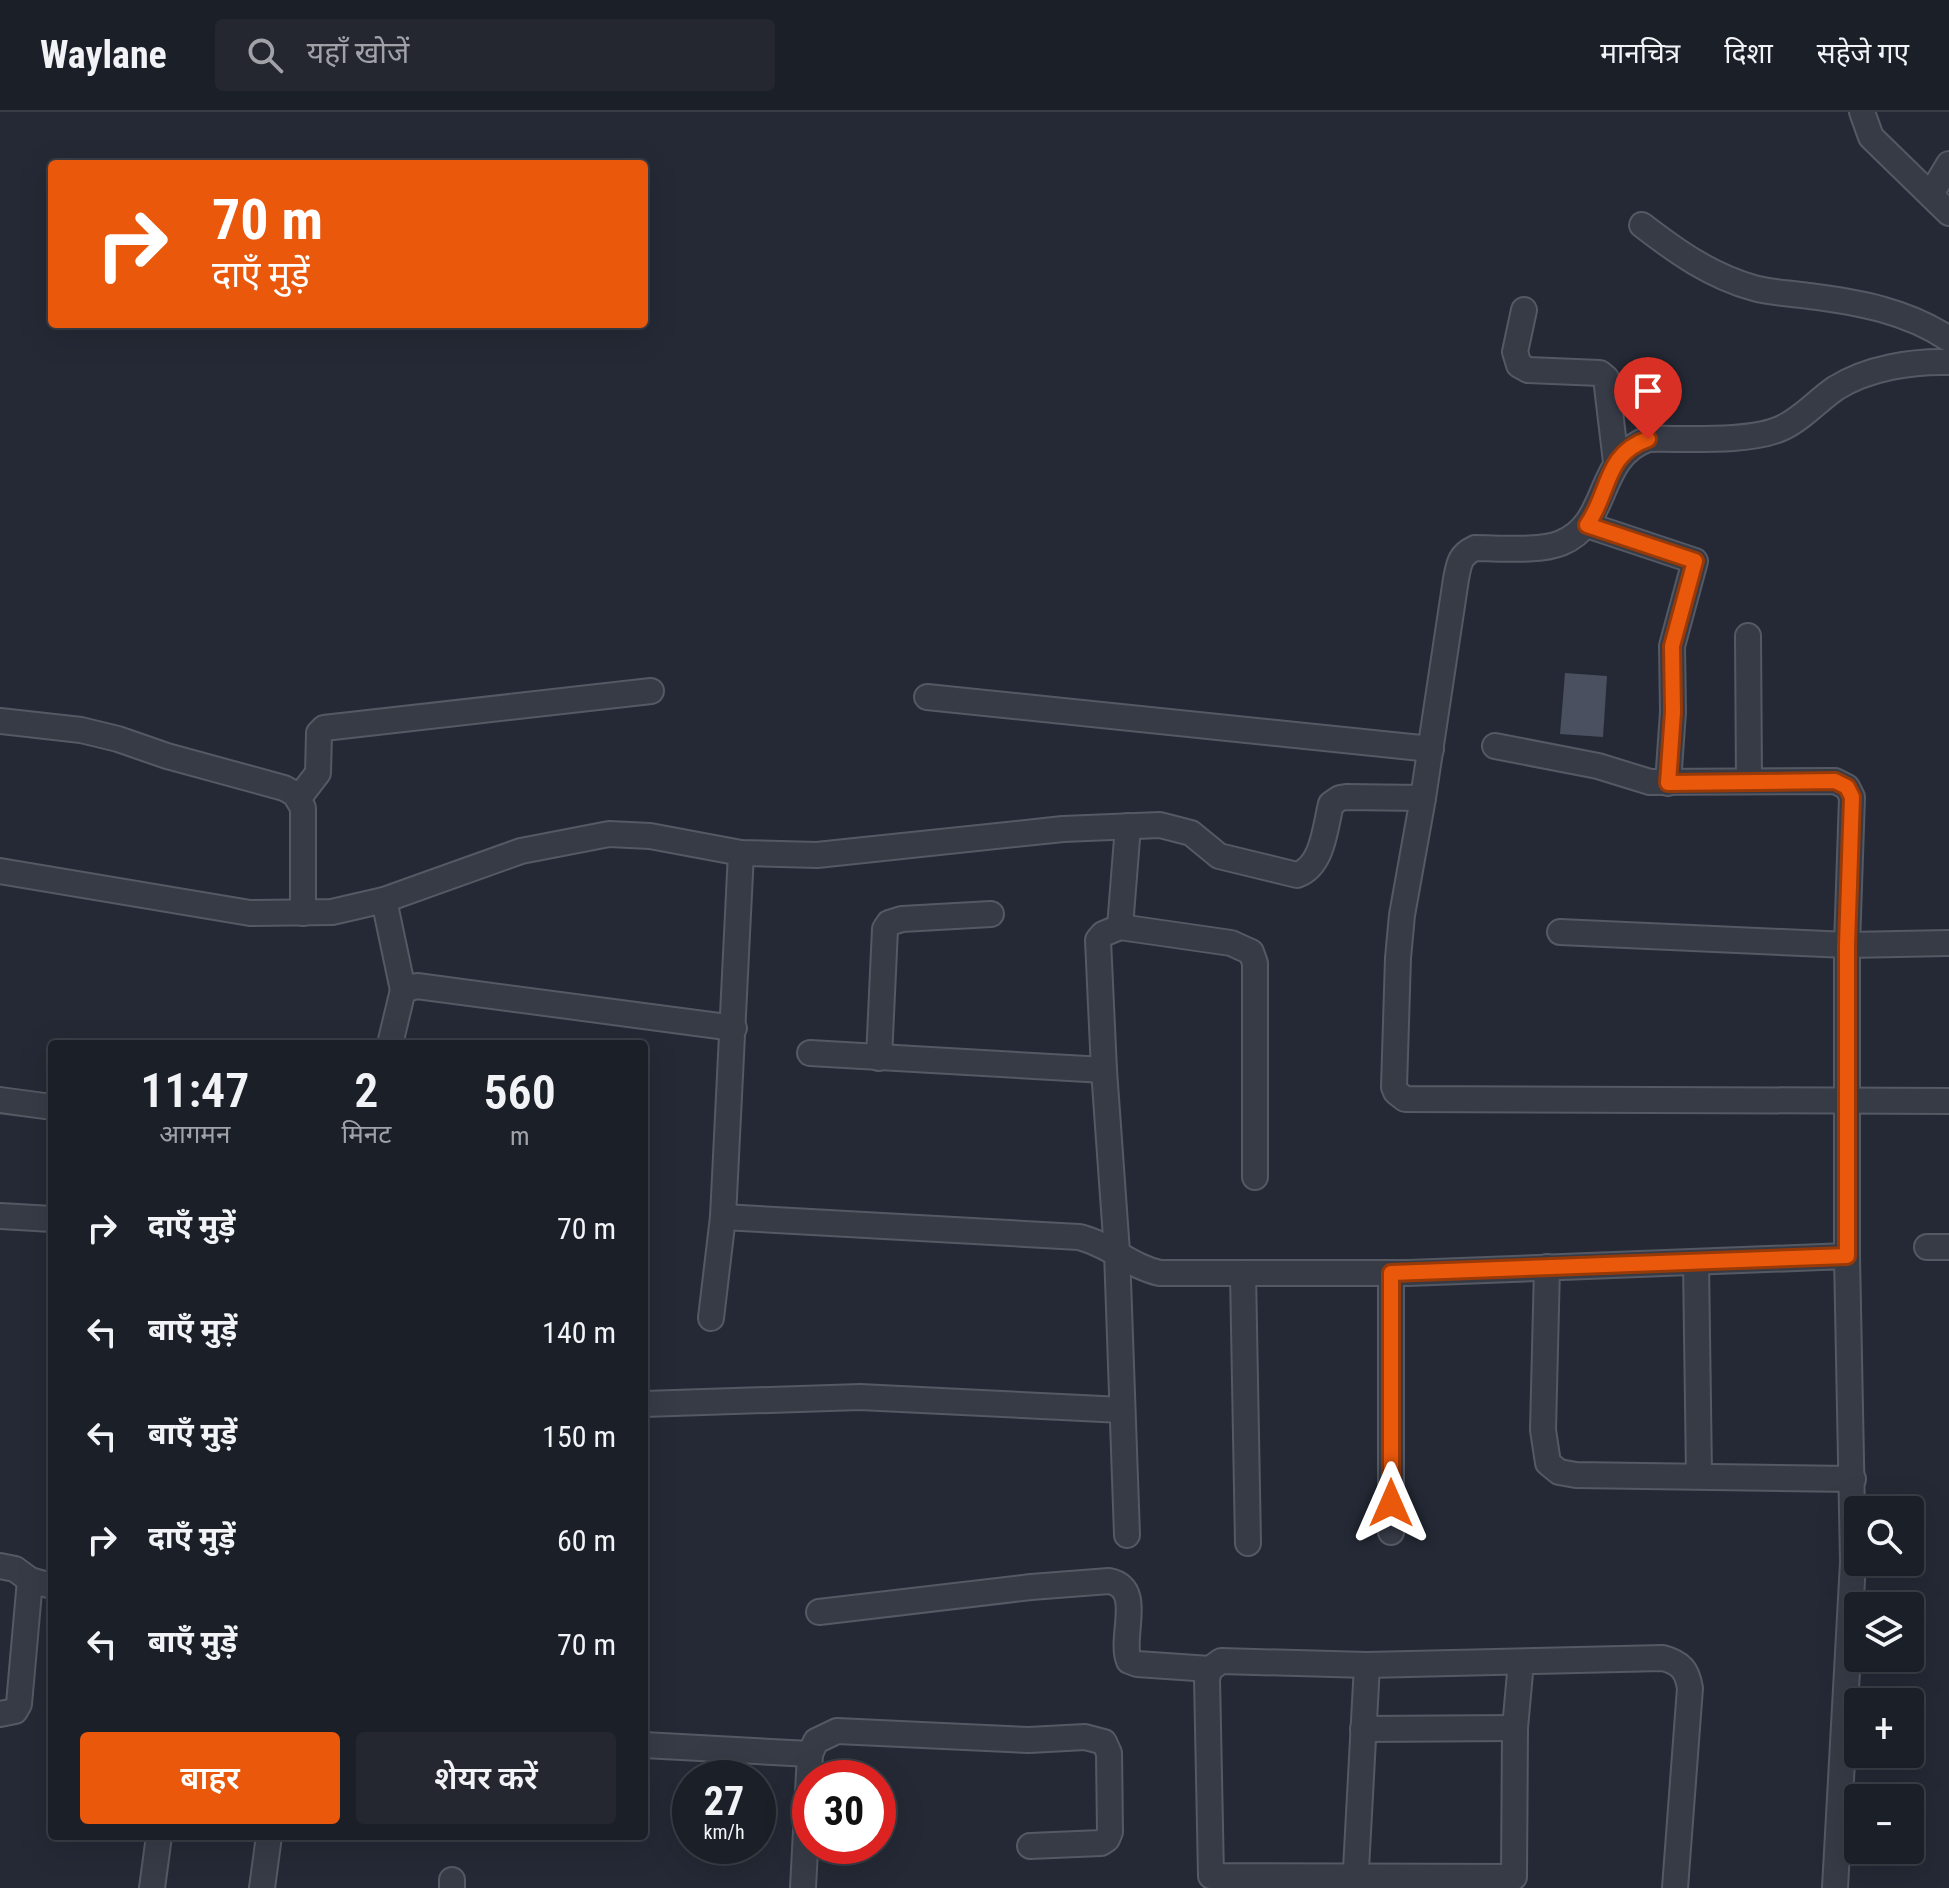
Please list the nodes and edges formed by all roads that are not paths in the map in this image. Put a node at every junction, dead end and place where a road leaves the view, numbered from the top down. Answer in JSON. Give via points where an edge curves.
{"nodes":[{"id":1,"x":1862,"y":112,"type":"edge"},
{"id":2,"x":1949,"y":164,"type":"edge"},
{"id":3,"x":1931,"y":194,"type":"junction"},
{"id":4,"x":1949,"y":213,"type":"edge"},
{"id":5,"x":1642,"y":225,"type":"dead end"},
{"id":6,"x":1524,"y":310,"type":"dead end"},
{"id":7,"x":1949,"y":339,"type":"edge"},
{"id":8,"x":1921,"y":361,"type":"junction"},
{"id":9,"x":1949,"y":362,"type":"edge"},
{"id":10,"x":1949,"y":381,"type":"edge"},
{"id":11,"x":1616,"y":462,"type":"junction"},
{"id":12,"x":1587,"y":525,"type":"junction"},
{"id":13,"x":1748,"y":636,"type":"dead end"},
{"id":14,"x":651,"y":691,"type":"dead end"},
{"id":15,"x":927,"y":697,"type":"dead end"},
{"id":16,"x":0,"y":721,"type":"edge"},
{"id":17,"x":1495,"y":746,"type":"dead end"},
{"id":18,"x":1431,"y":749,"type":"junction"},
{"id":19,"x":1749,"y":780,"type":"junction"},
{"id":20,"x":1668,"y":783,"type":"junction"},
{"id":21,"x":1423,"y":798,"type":"junction"},
{"id":22,"x":298,"y":799,"type":"junction"},
{"id":23,"x":1128,"y":826,"type":"junction"},
{"id":24,"x":741,"y":853,"type":"junction"},
{"id":25,"x":0,"y":871,"type":"edge"},
{"id":26,"x":384,"y":900,"type":"junction"},
{"id":27,"x":303,"y":913,"type":"junction"},
{"id":28,"x":991,"y":914,"type":"dead end"},
{"id":29,"x":1120,"y":927,"type":"junction"},
{"id":30,"x":1560,"y":932,"type":"dead end"},
{"id":31,"x":1949,"y":943,"type":"edge"},
{"id":32,"x":1847,"y":945,"type":"junction"},
{"id":33,"x":403,"y":990,"type":"junction"},
{"id":34,"x":734,"y":1028,"type":"junction"},
{"id":35,"x":391,"y":1040,"type":"edge"},
{"id":36,"x":810,"y":1053,"type":"dead end"},
{"id":37,"x":879,"y":1058,"type":"junction"},
{"id":38,"x":1104,"y":1070,"type":"junction"},
{"id":39,"x":0,"y":1100,"type":"edge"},
{"id":40,"x":1847,"y":1100,"type":"junction"},
{"id":41,"x":1949,"y":1101,"type":"edge"},
{"id":42,"x":48,"y":1106,"type":"edge"},
{"id":43,"x":1255,"y":1177,"type":"dead end"},
{"id":44,"x":0,"y":1216,"type":"edge"},
{"id":45,"x":723,"y":1217,"type":"junction"},
{"id":46,"x":48,"y":1219,"type":"edge"},
{"id":47,"x":1117,"y":1252,"type":"junction"},
{"id":48,"x":1847,"y":1256,"type":"junction"},
{"id":49,"x":1696,"y":1262,"type":"junction"},
{"id":50,"x":1547,"y":1267,"type":"junction"},
{"id":51,"x":1243,"y":1273,"type":"junction"},
{"id":52,"x":1391,"y":1273,"type":"junction"},
{"id":53,"x":711,"y":1318,"type":"dead end"},
{"id":54,"x":648,"y":1404,"type":"edge"},
{"id":55,"x":1122,"y":1410,"type":"junction"},
{"id":56,"x":1699,"y":1475,"type":"junction"},
{"id":57,"x":1853,"y":1479,"type":"junction"},
{"id":58,"x":1391,"y":1532,"type":"dead end"},
{"id":59,"x":1127,"y":1535,"type":"dead end"},
{"id":60,"x":1248,"y":1543,"type":"dead end"},
{"id":61,"x":0,"y":1566,"type":"edge"},
{"id":62,"x":41,"y":1583,"type":"edge"},
{"id":63,"x":819,"y":1612,"type":"dead end"},
{"id":64,"x":1521,"y":1662,"type":"junction"},
{"id":65,"x":1367,"y":1665,"type":"junction"},
{"id":66,"x":1210,"y":1669,"type":"junction"},
{"id":67,"x":0,"y":1714,"type":"edge"},
{"id":68,"x":1515,"y":1728,"type":"junction"},
{"id":69,"x":1363,"y":1729,"type":"junction"},
{"id":70,"x":648,"y":1745,"type":"edge"},
{"id":71,"x":810,"y":1754,"type":"junction"},
{"id":72,"x":158,"y":1840,"type":"edge"},
{"id":73,"x":268,"y":1840,"type":"edge"},
{"id":74,"x":1030,"y":1846,"type":"dead end"},
{"id":75,"x":1211,"y":1882,"type":"edge"},
{"id":76,"x":1355,"y":1883,"type":"edge"},
{"id":77,"x":1514,"y":1883,"type":"edge"},
{"id":78,"x":152,"y":1888,"type":"edge"},
{"id":79,"x":262,"y":1888,"type":"edge"},
{"id":80,"x":803,"y":1888,"type":"edge"},
{"id":81,"x":1675,"y":1888,"type":"edge"},
{"id":82,"x":1835,"y":1888,"type":"edge"}],
"edges":[{"from":1,"to":3,"type":"street","via":[[1871,137]]},
{"from":2,"to":3,"type":"street"},
{"from":3,"to":4,"type":"street"},
{"from":5,"to":7,"type":"street","via":[[1694,263],[1756,289],[1885,310]]},
{"from":6,"to":11,"type":"street","via":[[1515,352],[1519,365],[1528,370],[1600,373],[1606,378]]},
{"from":8,"to":9,"type":"street"},
{"from":8,"to":10,"type":"street"},
{"from":8,"to":11,"type":"street","via":[[1839,386],[1772,432],[1648,439],[1629,446]]},
{"from":11,"to":12,"type":"street"},
{"from":12,"to":18,"type":"street","via":[[1561,543],[1475,548],[1460,559]]},
{"from":12,"to":20,"type":"street","via":[[1695,561],[1672,646]]},
{"from":13,"to":19,"type":"street"},
{"from":14,"to":22,"type":"street","via":[[324,728],[319,733],[318,773]]},
{"from":15,"to":18,"type":"street"},
{"from":16,"to":22,"type":"street","via":[[118,739],[284,788]]},
{"from":17,"to":20,"type":"street"},
{"from":18,"to":21,"type":"street"},
{"from":19,"to":20,"type":"street"},
{"from":19,"to":32,"type":"street","via":[[1835,781],[1850,792]]},
{"from":21,"to":23,"type":"street","via":[[1335,800],[1317,859],[1297,875],[1219,856],[1185,830]]},
{"from":21,"to":40,"type":"street","via":[[1398,958],[1394,1087],[1400,1096]]},
{"from":22,"to":27,"type":"street","via":[[303,808]]},
{"from":23,"to":24,"type":"street","via":[[817,855]]},
{"from":23,"to":29,"type":"street"},
{"from":24,"to":26,"type":"street","via":[[609,834],[521,851]]},
{"from":24,"to":34,"type":"street"},
{"from":25,"to":27,"type":"street","via":[[250,913]]},
{"from":26,"to":27,"type":"street"},
{"from":26,"to":33,"type":"street"},
{"from":28,"to":37,"type":"street","via":[[889,923],[883,934]]},
{"from":29,"to":38,"type":"street","via":[[1098,940]]},
{"from":29,"to":43,"type":"street","via":[[1231,943],[1251,952]]},
{"from":30,"to":32,"type":"street"},
{"from":31,"to":32,"type":"street"},
{"from":32,"to":40,"type":"street"},
{"from":33,"to":34,"type":"street","via":[[417,986]]},
{"from":33,"to":35,"type":"street"},
{"from":34,"to":45,"type":"street"},
{"from":36,"to":37,"type":"street"},
{"from":37,"to":38,"type":"street"},
{"from":38,"to":47,"type":"street"},
{"from":39,"to":42,"type":"street"},
{"from":40,"to":41,"type":"street"},
{"from":40,"to":48,"type":"street"},
{"from":44,"to":46,"type":"street"},
{"from":45,"to":47,"type":"street","via":[[1079,1237]]},
{"from":45,"to":53,"type":"street"},
{"from":47,"to":51,"type":"street","via":[[1160,1273]]},
{"from":47,"to":55,"type":"street"},
{"from":48,"to":49,"type":"street"},
{"from":48,"to":57,"type":"street"},
{"from":49,"to":50,"type":"street"},
{"from":49,"to":56,"type":"street"},
{"from":50,"to":52,"type":"street"},
{"from":50,"to":56,"type":"street","via":[[1543,1430],[1548,1463],[1576,1475]]},
{"from":51,"to":52,"type":"street"},
{"from":51,"to":60,"type":"street"},
{"from":52,"to":58,"type":"street"},
{"from":54,"to":55,"type":"street","via":[[860,1397]]},
{"from":55,"to":59,"type":"street"},
{"from":56,"to":57,"type":"street"},
{"from":57,"to":82,"type":"street"},
{"from":61,"to":62,"type":"street"},
{"from":62,"to":67,"type":"street","via":[[19,1704],[15,1711]]},
{"from":63,"to":66,"type":"street","via":[[1109,1581],[1128,1594],[1129,1661]]},
{"from":64,"to":65,"type":"street"},
{"from":64,"to":68,"type":"street"},
{"from":64,"to":81,"type":"street","via":[[1663,1658],[1683,1667],[1690,1688]]},
{"from":65,"to":66,"type":"street","via":[[1221,1661]]},
{"from":65,"to":69,"type":"street"},
{"from":66,"to":75,"type":"street"},
{"from":68,"to":69,"type":"street"},
{"from":68,"to":77,"type":"street"},
{"from":69,"to":76,"type":"street"},
{"from":70,"to":71,"type":"street"},
{"from":71,"to":74,"type":"street","via":[[816,1741],[837,1731],[1029,1740],[1085,1737],[1104,1742],[1109,1753],[1107,1839]]},
{"from":71,"to":80,"type":"street"},
{"from":72,"to":78,"type":"street"},
{"from":73,"to":79,"type":"street"},
{"from":75,"to":76,"type":"street"},
{"from":76,"to":77,"type":"street"}]}
